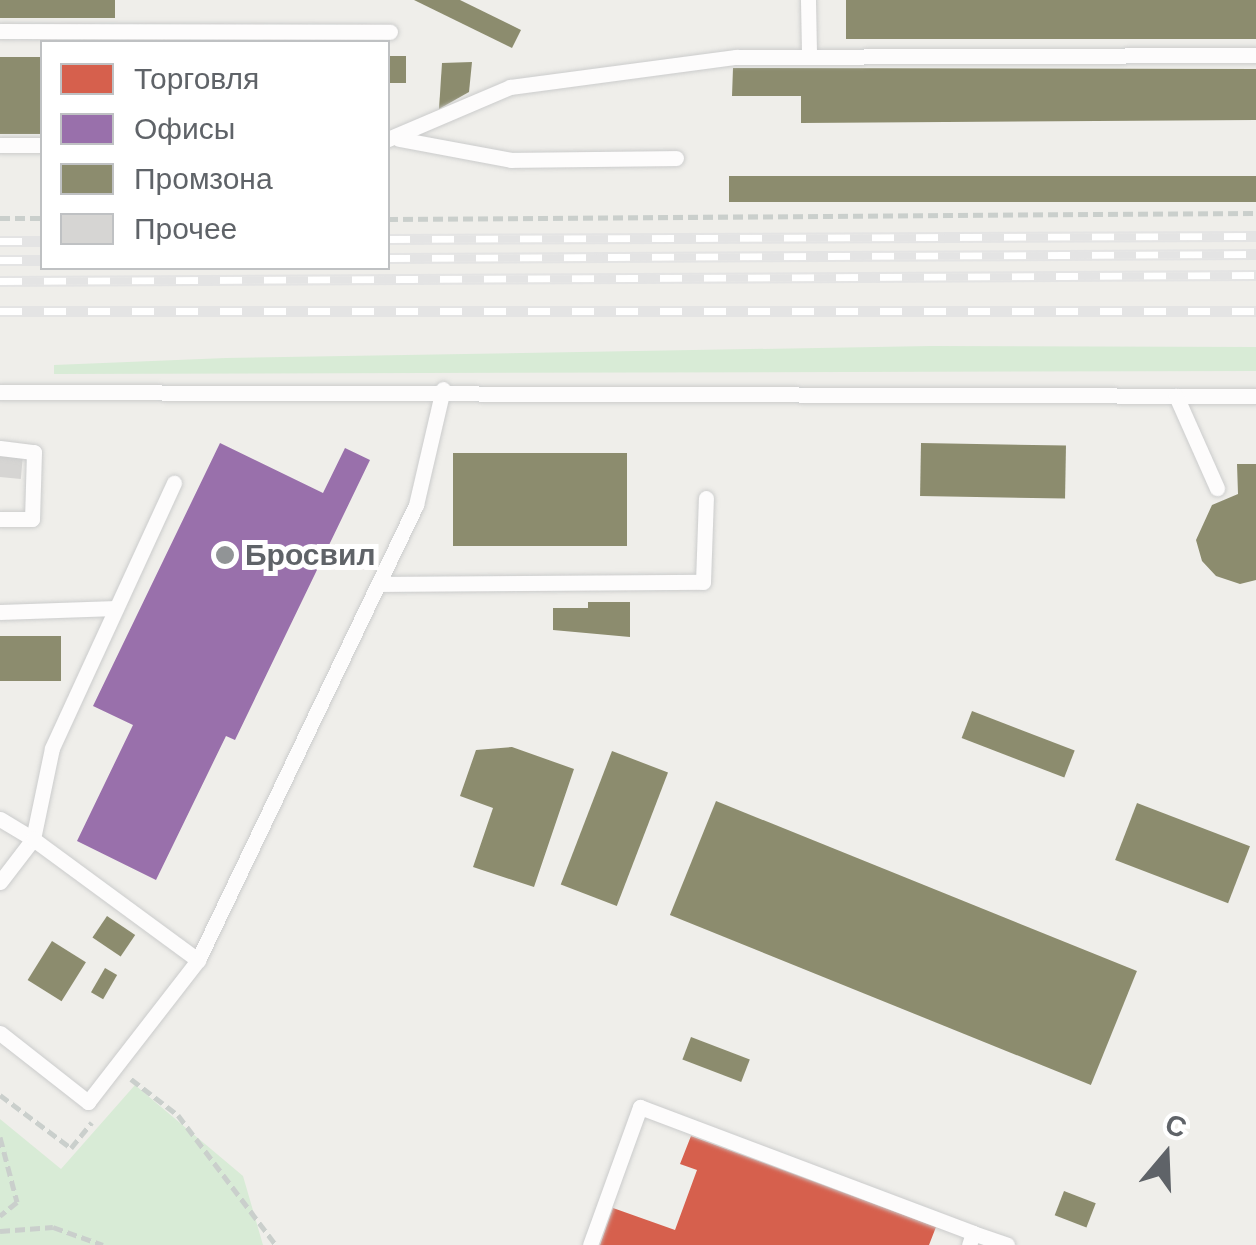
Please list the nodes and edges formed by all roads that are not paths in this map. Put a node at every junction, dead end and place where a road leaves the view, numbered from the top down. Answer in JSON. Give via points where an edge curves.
{"nodes":[{"id":1,"x":808,"y":0,"type":"edge"},
{"id":2,"x":0,"y":31,"type":"edge"},
{"id":3,"x":390,"y":32,"type":"dead end"},
{"id":4,"x":809,"y":54,"type":"junction"},
{"id":5,"x":1256,"y":54,"type":"edge"},
{"id":6,"x":393,"y":139,"type":"edge"},
{"id":7,"x":0,"y":145,"type":"edge"},
{"id":8,"x":40,"y":145,"type":"edge"},
{"id":9,"x":676,"y":158,"type":"dead end"},
{"id":10,"x":443,"y":389,"type":"junction"},
{"id":11,"x":0,"y":392,"type":"edge"},
{"id":12,"x":1176,"y":396,"type":"junction"},
{"id":13,"x":1256,"y":396,"type":"edge"},
{"id":14,"x":0,"y":448,"type":"edge"},
{"id":15,"x":174,"y":483,"type":"dead end"},
{"id":16,"x":1217,"y":488,"type":"dead end"},
{"id":17,"x":706,"y":498,"type":"dead end"},
{"id":18,"x":0,"y":519,"type":"edge"},
{"id":19,"x":379,"y":584,"type":"junction"},
{"id":20,"x":116,"y":608,"type":"junction"},
{"id":21,"x":0,"y":612,"type":"edge"},
{"id":22,"x":0,"y":820,"type":"edge"},
{"id":23,"x":33,"y":839,"type":"junction"},
{"id":24,"x":0,"y":882,"type":"edge"},
{"id":25,"x":198,"y":960,"type":"junction"},
{"id":26,"x":0,"y":1032,"type":"edge"},
{"id":27,"x":971,"y":1239,"type":"edge"},
{"id":28,"x":590,"y":1245,"type":"edge"},
{"id":29,"x":1007,"y":1245,"type":"edge"}],
"edges":[{"from":1,"to":4,"type":"lane"},
{"from":2,"to":3,"type":"lane"},
{"from":4,"to":5,"type":"lane"},
{"from":4,"to":6,"type":"lane","via":[[510,87]]},
{"from":6,"to":9,"type":"lane","via":[[511,160]]},
{"from":7,"to":8,"type":"lane"},
{"from":10,"to":11,"type":"lane"},
{"from":10,"to":12,"type":"lane"},
{"from":10,"to":19,"type":"lane","via":[[416,505]]},
{"from":12,"to":13,"type":"lane"},
{"from":12,"to":16,"type":"lane"},
{"from":14,"to":18,"type":"lane","via":[[34,452],[32,519]]},
{"from":15,"to":20,"type":"lane"},
{"from":17,"to":19,"type":"lane","via":[[703,582]]},
{"from":19,"to":25,"type":"lane"},
{"from":20,"to":21,"type":"lane"},
{"from":20,"to":23,"type":"lane","via":[[52,748]]},
{"from":22,"to":23,"type":"lane"},
{"from":23,"to":24,"type":"lane"},
{"from":23,"to":25,"type":"lane"},
{"from":25,"to":26,"type":"lane","via":[[88,1102]]},
{"from":27,"to":28,"type":"lane","via":[[640,1107]]},
{"from":27,"to":29,"type":"lane"}]}
